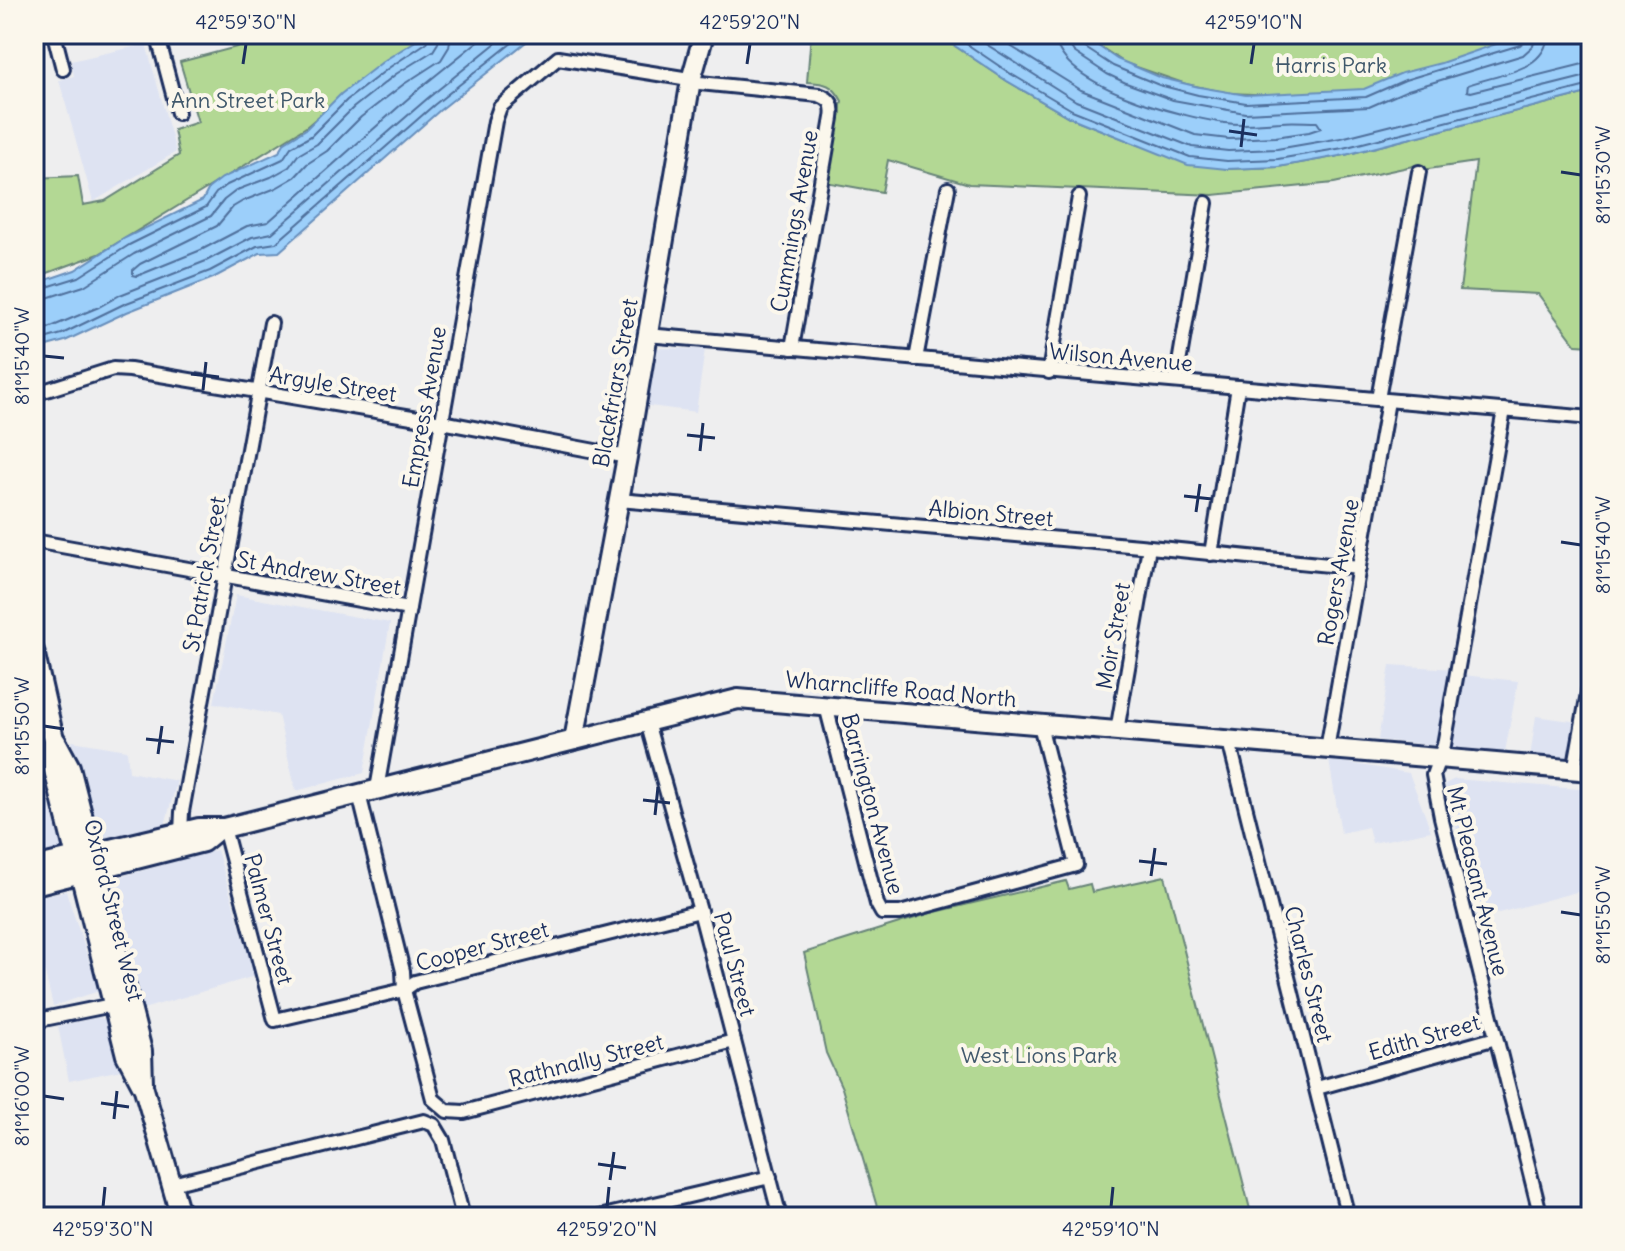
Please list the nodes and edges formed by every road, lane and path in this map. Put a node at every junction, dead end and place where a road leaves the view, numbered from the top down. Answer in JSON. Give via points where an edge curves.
{"nodes":[{"id":1,"x":54,"y":34,"type":"edge"},
{"id":2,"x":157,"y":34,"type":"edge"},
{"id":3,"x":704,"y":34,"type":"edge"},
{"id":4,"x":63,"y":69,"type":"dead end"},
{"id":5,"x":691,"y":80,"type":"junction"},
{"id":6,"x":178,"y":113,"type":"dead end"},
{"id":7,"x":1419,"y":172,"type":"dead end"},
{"id":8,"x":948,"y":189,"type":"dead end"},
{"id":9,"x":1079,"y":197,"type":"dead end"},
{"id":10,"x":1206,"y":203,"type":"dead end"},
{"id":11,"x":271,"y":323,"type":"dead end"},
{"id":12,"x":647,"y":335,"type":"junction"},
{"id":13,"x":792,"y":348,"type":"junction"},
{"id":14,"x":916,"y":359,"type":"junction"},
{"id":15,"x":1049,"y":372,"type":"junction"},
{"id":16,"x":1176,"y":381,"type":"junction"},
{"id":17,"x":1238,"y":387,"type":"junction"},
{"id":18,"x":258,"y":392,"type":"junction"},
{"id":19,"x":34,"y":394,"type":"edge"},
{"id":20,"x":1383,"y":400,"type":"junction"},
{"id":21,"x":1504,"y":410,"type":"junction"},
{"id":22,"x":1591,"y":418,"type":"edge"},
{"id":23,"x":442,"y":422,"type":"junction"},
{"id":24,"x":627,"y":457,"type":"junction"},
{"id":25,"x":619,"y":500,"type":"junction"},
{"id":26,"x":34,"y":541,"type":"edge"},
{"id":27,"x":1149,"y":547,"type":"junction"},
{"id":28,"x":1211,"y":554,"type":"junction"},
{"id":29,"x":1359,"y":568,"type":"junction"},
{"id":30,"x":224,"y":577,"type":"junction"},
{"id":31,"x":409,"y":609,"type":"junction"},
{"id":32,"x":34,"y":651,"type":"edge"},
{"id":33,"x":1591,"y":676,"type":"edge"},
{"id":34,"x":39,"y":695,"type":"edge"},
{"id":35,"x":826,"y":706,"type":"junction"},
{"id":36,"x":647,"y":722,"type":"junction"},
{"id":37,"x":1040,"y":725,"type":"junction"},
{"id":38,"x":1117,"y":731,"type":"junction"},
{"id":39,"x":574,"y":740,"type":"junction"},
{"id":40,"x":1229,"y":741,"type":"junction"},
{"id":41,"x":1327,"y":749,"type":"junction"},
{"id":42,"x":1437,"y":759,"type":"junction"},
{"id":43,"x":1582,"y":771,"type":"edge"},
{"id":44,"x":368,"y":792,"type":"junction"},
{"id":45,"x":222,"y":828,"type":"junction"},
{"id":46,"x":181,"y":832,"type":"junction"},
{"id":47,"x":86,"y":863,"type":"junction"},
{"id":48,"x":34,"y":867,"type":"edge"},
{"id":49,"x":34,"y":885,"type":"edge"},
{"id":50,"x":700,"y":911,"type":"junction"},
{"id":51,"x":404,"y":990,"type":"junction"},
{"id":52,"x":121,"y":1003,"type":"junction"},
{"id":53,"x":275,"y":1020,"type":"joint"},
{"id":54,"x":34,"y":1021,"type":"edge"},
{"id":55,"x":1496,"y":1038,"type":"junction"},
{"id":56,"x":734,"y":1041,"type":"junction"},
{"id":57,"x":1317,"y":1088,"type":"junction"},
{"id":58,"x":447,"y":1111,"type":"joint"},
{"id":59,"x":770,"y":1177,"type":"junction"},
{"id":60,"x":172,"y":1184,"type":"junction"},
{"id":61,"x":181,"y":1217,"type":"edge"},
{"id":62,"x":463,"y":1217,"type":"edge"},
{"id":63,"x":599,"y":1217,"type":"edge"},
{"id":64,"x":780,"y":1217,"type":"edge"},
{"id":65,"x":1348,"y":1217,"type":"edge"},
{"id":66,"x":1541,"y":1217,"type":"edge"}],
"edges":[{"from":1,"to":4,"type":"street"},
{"from":2,"to":6,"type":"street"},
{"from":3,"to":5,"type":"main road","name":"Blackfriars Street"},
{"from":5,"to":12,"type":"main road","name":"Blackfriars Street"},
{"from":5,"to":13,"type":"street","name":"Cummings Avenue","via":[[819,95],[831,102]]},
{"from":5,"to":23,"type":"street","name":"Empress Avenue","via":[[558,58],[500,107]]},
{"from":7,"to":20,"type":"street","name":"Rogers Avenue"},
{"from":8,"to":14,"type":"street"},
{"from":9,"to":15,"type":"street"},
{"from":10,"to":16,"type":"street"},
{"from":11,"to":18,"type":"street","name":"St Patrick Street"},
{"from":12,"to":13,"type":"street","name":"Wilson Avenue"},
{"from":12,"to":24,"type":"main road","name":"Blackfriars Street"},
{"from":13,"to":14,"type":"street","name":"Wilson Avenue"},
{"from":14,"to":15,"type":"street","name":"Wilson Avenue"},
{"from":15,"to":16,"type":"street","name":"Wilson Avenue"},
{"from":16,"to":17,"type":"street","name":"Wilson Avenue"},
{"from":17,"to":20,"type":"street","name":"Wilson Avenue"},
{"from":17,"to":28,"type":"street"},
{"from":18,"to":19,"type":"street","name":"Argyle Street","via":[[113,369]]},
{"from":18,"to":23,"type":"street","name":"Argyle Street"},
{"from":18,"to":30,"type":"street","name":"St Patrick Street"},
{"from":20,"to":21,"type":"street","name":"Wilson Avenue"},
{"from":20,"to":29,"type":"street","name":"Rogers Avenue"},
{"from":21,"to":22,"type":"street","name":"Wilson Avenue"},
{"from":21,"to":42,"type":"street","name":"Mt Pleasant Avenue","via":[[1444,745]]},
{"from":23,"to":24,"type":"street","name":"Argyle Street"},
{"from":23,"to":31,"type":"street","name":"Empress Avenue"},
{"from":24,"to":25,"type":"main road","name":"Blackfriars Street"},
{"from":25,"to":27,"type":"street","name":"Albion Street"},
{"from":25,"to":39,"type":"main road","name":"Blackfriars Street"},
{"from":26,"to":30,"type":"street","name":"St Andrew Street"},
{"from":27,"to":28,"type":"street","name":"Albion Street"},
{"from":27,"to":38,"type":"street","name":"Moir Street"},
{"from":28,"to":29,"type":"street","name":"Albion Street"},
{"from":29,"to":41,"type":"street","name":"Rogers Avenue"},
{"from":30,"to":31,"type":"street","name":"St Andrew Street"},
{"from":30,"to":46,"type":"street","name":"St Patrick Street"},
{"from":31,"to":44,"type":"street","name":"Empress Avenue"},
{"from":32,"to":34,"type":"main road","name":"Oxford Street West"},
{"from":33,"to":43,"type":"street"},
{"from":34,"to":47,"type":"main road","name":"Oxford Street West","via":[[54,739],[54,770]]},
{"from":35,"to":36,"type":"main road","name":"Wharncliffe Road North","via":[[738,699]]},
{"from":35,"to":37,"type":"main road","name":"Wharncliffe Road North"},
{"from":35,"to":37,"type":"street","name":"Barrington Avenue","via":[[882,913],[900,913],[1076,865]]},
{"from":36,"to":39,"type":"main road","name":"Wharncliffe Road North"},
{"from":36,"to":50,"type":"street","name":"Paul Street"},
{"from":37,"to":38,"type":"main road","name":"Wharncliffe Road North"},
{"from":38,"to":40,"type":"main road","name":"Wharncliffe Road North"},
{"from":39,"to":44,"type":"main road","name":"Wharncliffe Road North"},
{"from":40,"to":41,"type":"main road","name":"Wharncliffe Road North"},
{"from":40,"to":57,"type":"street","name":"Charles Street"},
{"from":41,"to":42,"type":"main road","name":"Wharncliffe Road North"},
{"from":42,"to":43,"type":"main road","name":"Wharncliffe Road North"},
{"from":42,"to":55,"type":"street","name":"Mt Pleasant Avenue","via":[[1433,775],[1441,817]]},
{"from":44,"to":45,"type":"main road","name":"Wharncliffe Road North"},
{"from":44,"to":51,"type":"street","name":"Empress Avenue"},
{"from":45,"to":46,"type":"main road","name":"Wharncliffe Road North"},
{"from":45,"to":47,"type":"main road","name":"Wharncliffe Road North","via":[[203,842]]},
{"from":45,"to":53,"type":"street","name":"Palmer Street"},
{"from":46,"to":47,"type":"main road","name":"Wharncliffe Road North"},
{"from":47,"to":48,"type":"main road","name":"Wharncliffe Road North"},
{"from":47,"to":49,"type":"main road","name":"Wharncliffe Road North"},
{"from":47,"to":52,"type":"main road","name":"Oxford Street West"},
{"from":50,"to":51,"type":"street","name":"Cooper Street","via":[[415,982]]},
{"from":50,"to":56,"type":"street","name":"Paul Street"},
{"from":51,"to":53,"type":"street","name":"Cooper Street"},
{"from":51,"to":58,"type":"street","name":"Empress Avenue","via":[[433,1099]]},
{"from":52,"to":54,"type":"street"},
{"from":52,"to":60,"type":"main road","name":"Oxford Street West","via":[[142,1051],[144,1089]]},
{"from":55,"to":57,"type":"street","name":"Edith Street"},
{"from":55,"to":66,"type":"street","name":"Mt Pleasant Avenue"},
{"from":56,"to":58,"type":"street","name":"Rathnally Street","via":[[464,1112]]},
{"from":56,"to":59,"type":"street","name":"Paul Street"},
{"from":57,"to":65,"type":"street","name":"Charles Street"},
{"from":59,"to":63,"type":"street"},
{"from":59,"to":64,"type":"street","name":"Paul Street"},
{"from":60,"to":61,"type":"main road","name":"Oxford Street West"},
{"from":60,"to":62,"type":"street","via":[[424,1121],[434,1125],[443,1140]]}]}
